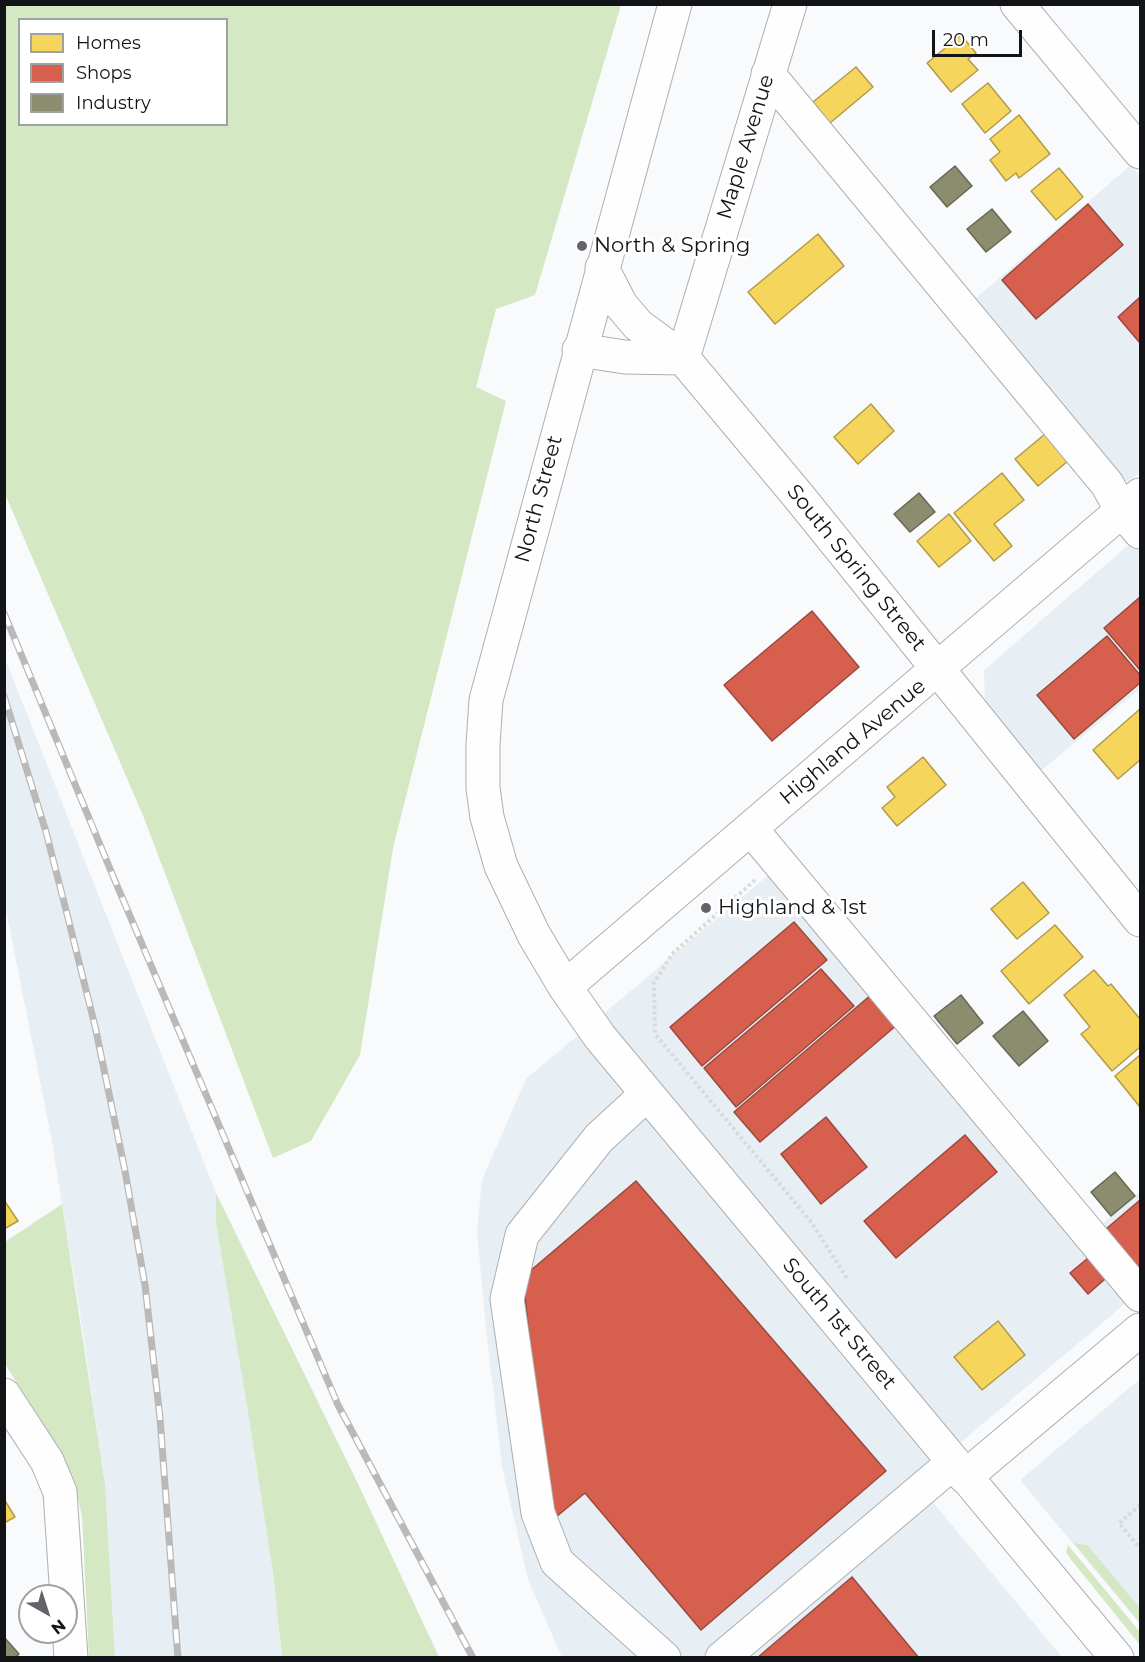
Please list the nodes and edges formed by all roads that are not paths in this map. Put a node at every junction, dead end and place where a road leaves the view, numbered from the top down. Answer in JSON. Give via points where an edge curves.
{"nodes":[{"id":1,"x":675,"y":4,"type":"edge"},
{"id":2,"x":790,"y":4,"type":"edge"},
{"id":3,"x":1017,"y":4,"type":"edge"},
{"id":4,"x":768,"y":74,"type":"junction"},
{"id":5,"x":1140,"y":152,"type":"edge"},
{"id":6,"x":602,"y":268,"type":"junction"},
{"id":7,"x":579,"y":350,"type":"junction"},
{"id":8,"x":683,"y":358,"type":"junction"},
{"id":9,"x":1134,"y":513,"type":"edge"},
{"id":10,"x":937,"y":670,"type":"junction"},
{"id":11,"x":751,"y":829,"type":"junction"},
{"id":12,"x":1140,"y":920,"type":"edge"},
{"id":13,"x":565,"y":987,"type":"junction"},
{"id":14,"x":647,"y":1094,"type":"junction"},
{"id":15,"x":1140,"y":1295,"type":"edge"},
{"id":16,"x":1140,"y":1330,"type":"edge"},
{"id":17,"x":4,"y":1395,"type":"edge"},
{"id":18,"x":959,"y":1470,"type":"junction"},
{"id":19,"x":72,"y":1656,"type":"edge"},
{"id":20,"x":664,"y":1658,"type":"edge"},
{"id":21,"x":722,"y":1658,"type":"edge"},
{"id":22,"x":1117,"y":1658,"type":"edge"}],
"edges":[{"from":1,"to":6,"type":"street","name":"North Street"},
{"from":2,"to":4,"type":"street","name":"Maple Avenue"},
{"from":3,"to":5,"type":"street"},
{"from":4,"to":8,"type":"street","name":"Maple Avenue"},
{"from":4,"to":9,"type":"street"},
{"from":6,"to":7,"type":"street","name":"North Street"},
{"from":6,"to":8,"type":"street","name":"South Spring Street","via":[[621,305],[638,325]]},
{"from":7,"to":8,"type":"street","via":[[625,357]]},
{"from":7,"to":13,"type":"street","name":"North Street","via":[[486,700],[483,745],[483,788],[501,866],[534,935]]},
{"from":8,"to":10,"type":"street","name":"South Spring Street"},
{"from":9,"to":10,"type":"street","name":"Highland Avenue"},
{"from":10,"to":11,"type":"street","name":"Highland Avenue"},
{"from":10,"to":12,"type":"street","name":"South Spring Street"},
{"from":11,"to":13,"type":"street","name":"Highland Avenue"},
{"from":11,"to":15,"type":"street"},
{"from":13,"to":14,"type":"street","name":"South 1st Street"},
{"from":14,"to":18,"type":"street","name":"South 1st Street"},
{"from":14,"to":20,"type":"street","via":[[599,1137],[522,1235],[507,1299],[538,1513],[557,1562]]},
{"from":16,"to":18,"type":"street"},
{"from":17,"to":19,"type":"street","via":[[47,1461],[60,1492]]},
{"from":18,"to":21,"type":"street"},
{"from":18,"to":22,"type":"street","name":"South 1st Street"}]}
